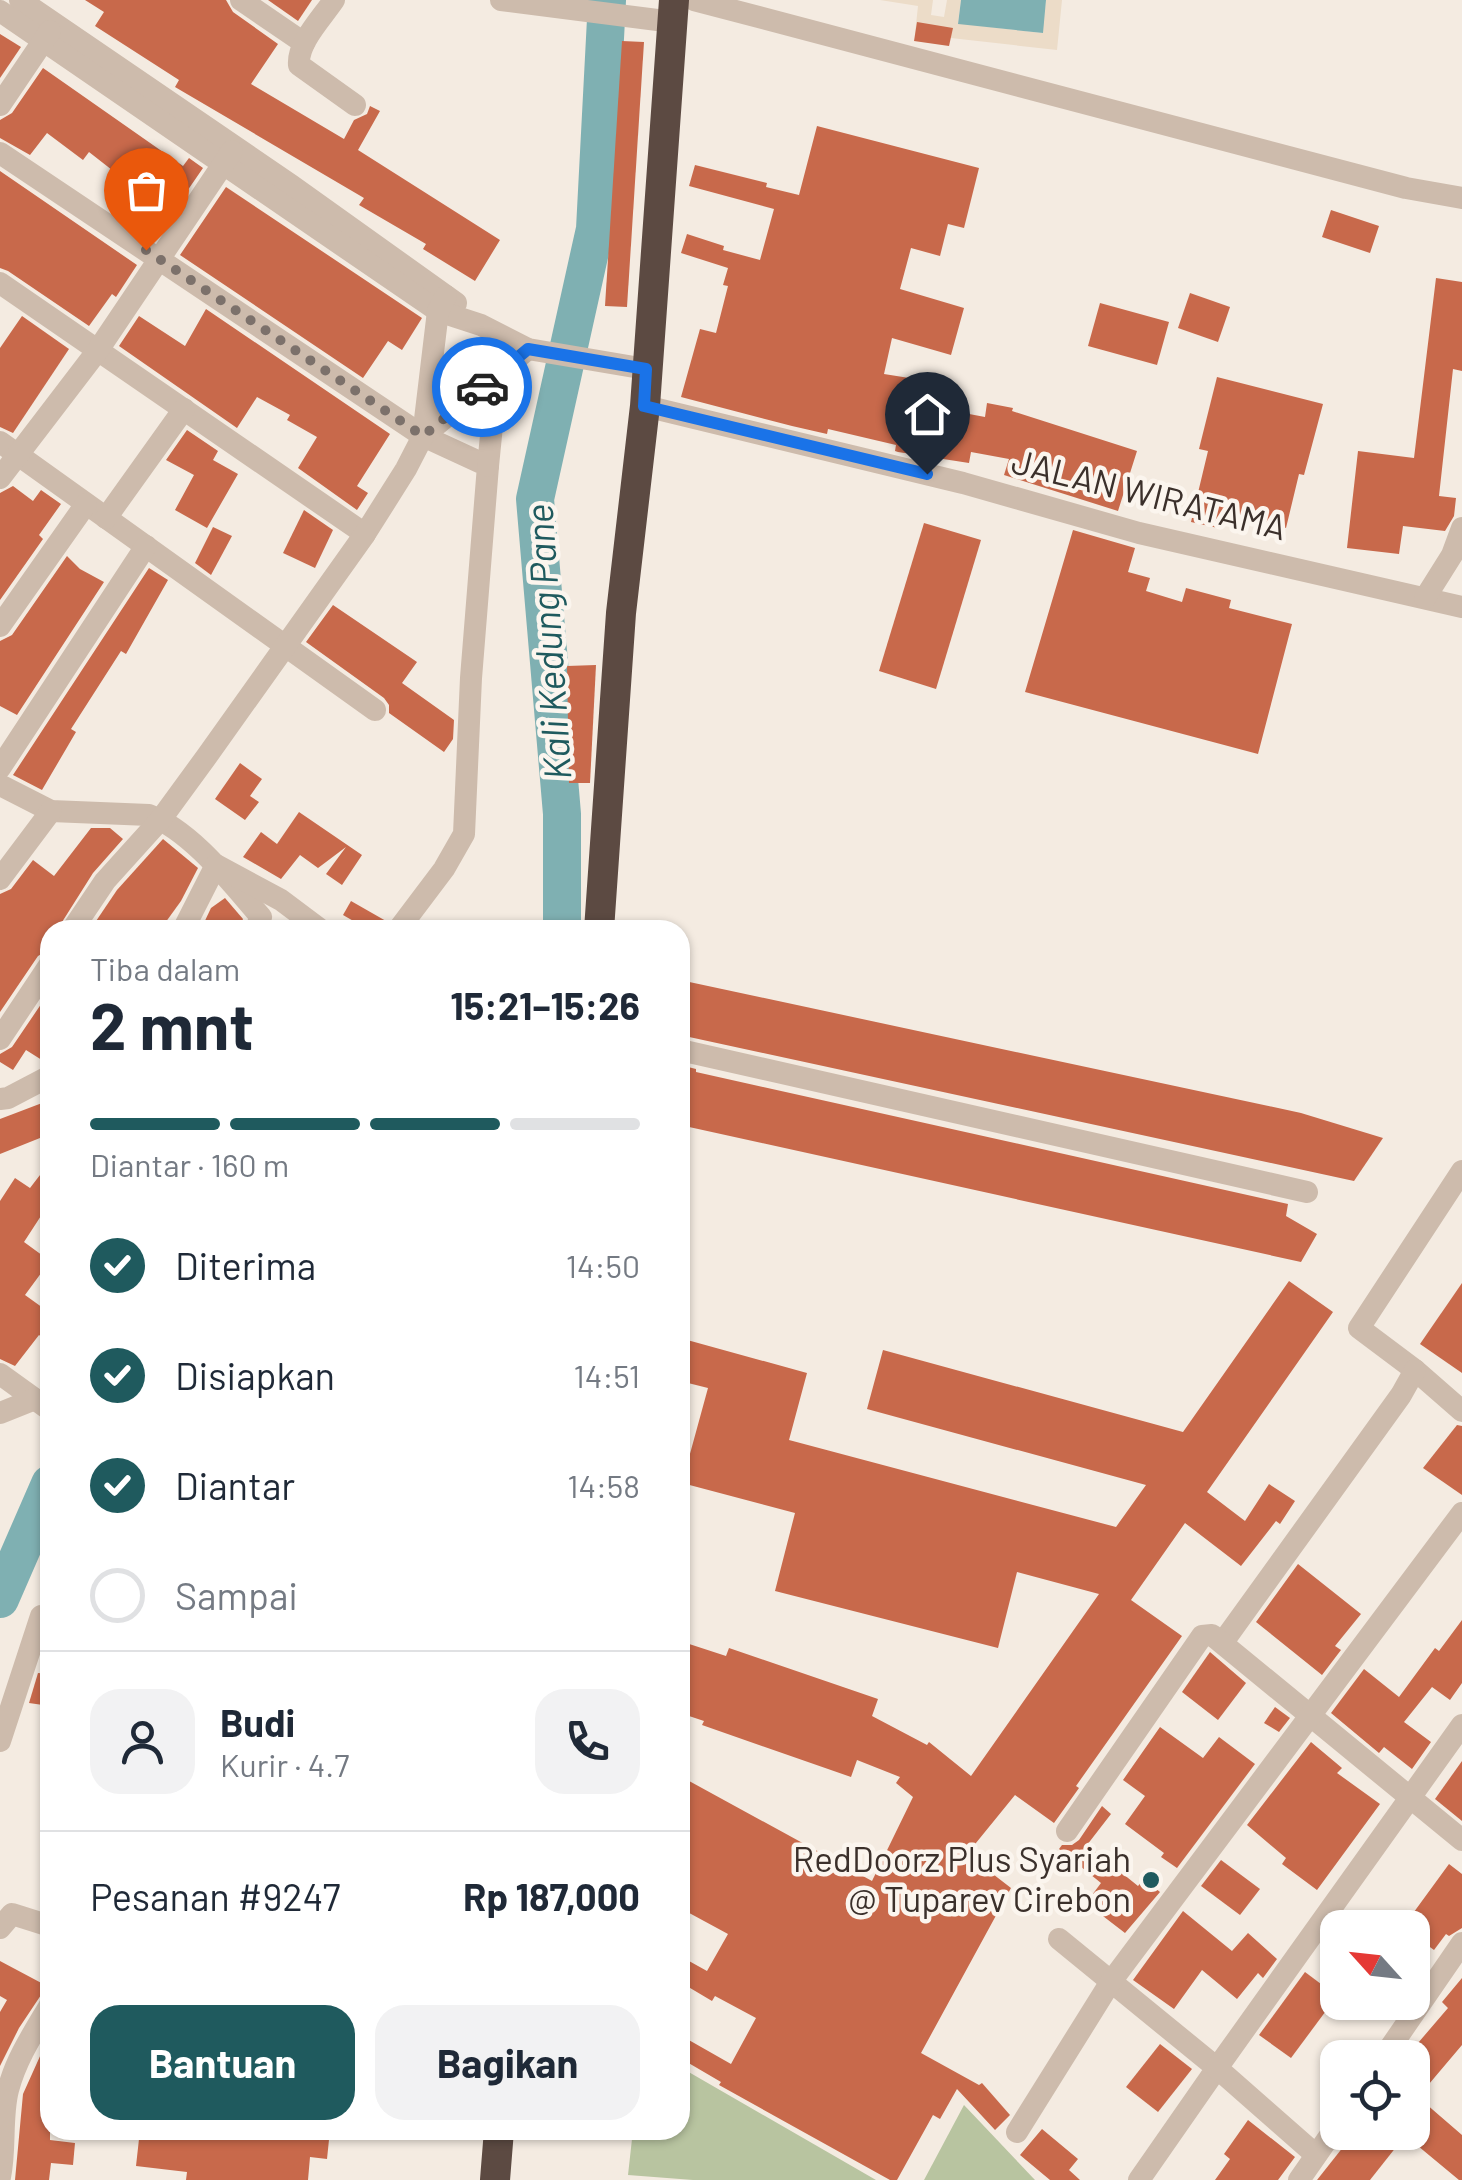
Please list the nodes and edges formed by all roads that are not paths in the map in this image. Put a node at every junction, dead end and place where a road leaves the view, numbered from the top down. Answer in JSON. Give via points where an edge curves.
{"nodes":[{"id":1,"x":20,"y":0,"type":"edge"},
{"id":2,"x":240,"y":0,"type":"edge"},
{"id":3,"x":334,"y":0,"type":"edge"},
{"id":4,"x":501,"y":0,"type":"edge"},
{"id":5,"x":694,"y":0,"type":"edge"},
{"id":6,"x":0,"y":11,"type":"edge"},
{"id":7,"x":674,"y":11,"type":"edge"},
{"id":8,"x":49,"y":33,"type":"junction"},
{"id":9,"x":304,"y":43,"type":"junction"},
{"id":10,"x":355,"y":105,"type":"dead end"},
{"id":11,"x":0,"y":106,"type":"edge"},
{"id":12,"x":0,"y":153,"type":"edge"},
{"id":13,"x":230,"y":155,"type":"junction"},
{"id":14,"x":1462,"y":198,"type":"edge"},
{"id":15,"x":160,"y":259,"type":"junction"},
{"id":16,"x":0,"y":283,"type":"edge"},
{"id":17,"x":442,"y":303,"type":"junction"},
{"id":18,"x":98,"y":350,"type":"junction"},
{"id":19,"x":534,"y":350,"type":"junction"},
{"id":20,"x":646,"y":369,"type":"junction"},
{"id":21,"x":497,"y":374,"type":"junction"},
{"id":22,"x":644,"y":406,"type":"junction"},
{"id":23,"x":184,"y":409,"type":"junction"},
{"id":24,"x":423,"y":436,"type":"junction"},
{"id":25,"x":9,"y":449,"type":"edge"},
{"id":26,"x":488,"y":466,"type":"junction"},
{"id":27,"x":0,"y":478,"type":"edge"},
{"id":28,"x":86,"y":504,"type":"junction"},
{"id":29,"x":106,"y":518,"type":"junction"},
{"id":30,"x":1462,"y":528,"type":"edge"},
{"id":31,"x":366,"y":534,"type":"junction"},
{"id":32,"x":146,"y":546,"type":"junction"},
{"id":33,"x":1425,"y":598,"type":"junction"},
{"id":34,"x":1462,"y":607,"type":"edge"},
{"id":35,"x":0,"y":626,"type":"edge"},
{"id":36,"x":284,"y":647,"type":"junction"},
{"id":37,"x":375,"y":710,"type":"dead end"},
{"id":38,"x":0,"y":768,"type":"edge"},
{"id":39,"x":0,"y":785,"type":"edge"},
{"id":40,"x":51,"y":811,"type":"junction"},
{"id":41,"x":161,"y":819,"type":"junction"},
{"id":42,"x":216,"y":865,"type":"junction"},
{"id":43,"x":0,"y":879,"type":"edge"},
{"id":44,"x":79,"y":920,"type":"edge"},
{"id":45,"x":188,"y":920,"type":"edge"},
{"id":46,"x":260,"y":920,"type":"edge"},
{"id":47,"x":308,"y":920,"type":"edge"},
{"id":48,"x":405,"y":920,"type":"edge"},
{"id":49,"x":600,"y":920,"type":"edge"},
{"id":50,"x":40,"y":979,"type":"edge"},
{"id":51,"x":0,"y":1038,"type":"edge"},
{"id":52,"x":690,"y":1052,"type":"edge"},
{"id":53,"x":40,"y":1082,"type":"edge"},
{"id":54,"x":0,"y":1099,"type":"edge"},
{"id":55,"x":1462,"y":1171,"type":"edge"},
{"id":56,"x":1307,"y":1192,"type":"dead end"},
{"id":57,"x":1415,"y":1370,"type":"junction"},
{"id":58,"x":0,"y":1374,"type":"edge"},
{"id":59,"x":1459,"y":1402,"type":"edge"},
{"id":60,"x":40,"y":1403,"type":"edge"},
{"id":61,"x":40,"y":1406,"type":"edge"},
{"id":62,"x":0,"y":1413,"type":"edge"},
{"id":63,"x":1462,"y":1513,"type":"edge"},
{"id":64,"x":40,"y":1622,"type":"edge"},
{"id":65,"x":1223,"y":1642,"type":"junction"},
{"id":66,"x":1309,"y":1713,"type":"junction"},
{"id":67,"x":1462,"y":1726,"type":"edge"},
{"id":68,"x":0,"y":1741,"type":"edge"},
{"id":69,"x":1410,"y":1796,"type":"junction"},
{"id":70,"x":1067,"y":1831,"type":"dead end"},
{"id":71,"x":1462,"y":1840,"type":"edge"},
{"id":72,"x":40,"y":1923,"type":"edge"},
{"id":73,"x":0,"y":1928,"type":"edge"},
{"id":74,"x":1059,"y":1940,"type":"dead end"},
{"id":75,"x":1462,"y":1943,"type":"edge"},
{"id":76,"x":1110,"y":1983,"type":"junction"},
{"id":77,"x":40,"y":2021,"type":"edge"},
{"id":78,"x":1396,"y":2040,"type":"edge"},
{"id":79,"x":1217,"y":2068,"type":"junction"},
{"id":80,"x":1016,"y":2132,"type":"dead end"},
{"id":81,"x":499,"y":2140,"type":"edge"},
{"id":82,"x":1320,"y":2149,"type":"edge"},
{"id":83,"x":1316,"y":2155,"type":"junction"},
{"id":84,"x":0,"y":2177,"type":"edge"},
{"id":85,"x":495,"y":2180,"type":"edge"},
{"id":86,"x":1139,"y":2180,"type":"edge"},
{"id":87,"x":1299,"y":2180,"type":"edge"}],
"edges":[{"from":1,"to":8,"type":"street"},
{"from":2,"to":9,"type":"street"},
{"from":3,"to":9,"type":"street"},
{"from":4,"to":7,"type":"street","via":[[626,15]]},
{"from":5,"to":14,"type":"street"},
{"from":6,"to":8,"type":"street"},
{"from":7,"to":20,"type":"highway"},
{"from":8,"to":11,"type":"street"},
{"from":8,"to":13,"type":"street"},
{"from":9,"to":10,"type":"street","via":[[298,57],[304,72]]},
{"from":12,"to":15,"type":"street"},
{"from":13,"to":15,"type":"street"},
{"from":13,"to":17,"type":"street"},
{"from":15,"to":18,"type":"street"},
{"from":15,"to":24,"type":"street"},
{"from":16,"to":18,"type":"street"},
{"from":17,"to":19,"type":"street"},
{"from":17,"to":24,"type":"street"},
{"from":18,"to":23,"type":"street"},
{"from":18,"to":25,"type":"street"},
{"from":19,"to":20,"type":"street"},
{"from":19,"to":21,"type":"street"},
{"from":20,"to":22,"type":"highway"},
{"from":21,"to":24,"type":"street"},
{"from":21,"to":26,"type":"street"},
{"from":22,"to":33,"type":"street","name":"JALAN WIRATAMA","via":[[1139,533]]},
{"from":22,"to":49,"type":"highway","via":[[620,614]]},
{"from":23,"to":29,"type":"street"},
{"from":23,"to":31,"type":"street"},
{"from":24,"to":26,"type":"street"},
{"from":24,"to":31,"type":"street"},
{"from":25,"to":27,"type":"street"},
{"from":25,"to":28,"type":"street"},
{"from":26,"to":48,"type":"street","via":[[464,834]]},
{"from":28,"to":29,"type":"street"},
{"from":28,"to":35,"type":"street"},
{"from":29,"to":32,"type":"street"},
{"from":30,"to":33,"type":"street"},
{"from":31,"to":36,"type":"street"},
{"from":32,"to":36,"type":"street"},
{"from":32,"to":38,"type":"street"},
{"from":33,"to":34,"type":"street","name":"JALAN WIRATAMA"},
{"from":36,"to":37,"type":"street"},
{"from":36,"to":41,"type":"street"},
{"from":39,"to":40,"type":"street"},
{"from":40,"to":41,"type":"street"},
{"from":40,"to":43,"type":"street"},
{"from":41,"to":42,"type":"street"},
{"from":41,"to":44,"type":"street"},
{"from":42,"to":45,"type":"street"},
{"from":42,"to":46,"type":"street"},
{"from":42,"to":47,"type":"street"},
{"from":50,"to":51,"type":"street"},
{"from":52,"to":56,"type":"street"},
{"from":53,"to":54,"type":"street"},
{"from":55,"to":57,"type":"street","via":[[1360,1324],[1362,1334]]},
{"from":57,"to":59,"type":"street"},
{"from":57,"to":65,"type":"street"},
{"from":58,"to":60,"type":"street"},
{"from":61,"to":62,"type":"street"},
{"from":63,"to":66,"type":"street"},
{"from":64,"to":68,"type":"street"},
{"from":65,"to":66,"type":"street"},
{"from":65,"to":70,"type":"street","via":[[1202,1636]]},
{"from":66,"to":69,"type":"street"},
{"from":66,"to":76,"type":"street"},
{"from":67,"to":69,"type":"street"},
{"from":69,"to":71,"type":"street"},
{"from":69,"to":79,"type":"street"},
{"from":72,"to":73,"type":"street","via":[[12,1914]]},
{"from":74,"to":76,"type":"street"},
{"from":75,"to":78,"type":"street"},
{"from":76,"to":79,"type":"street"},
{"from":76,"to":80,"type":"street"},
{"from":77,"to":84,"type":"street","via":[[6,2094]]},
{"from":79,"to":83,"type":"street"},
{"from":79,"to":86,"type":"street"},
{"from":81,"to":85,"type":"highway"},
{"from":82,"to":83,"type":"street"},
{"from":83,"to":87,"type":"street"}]}
